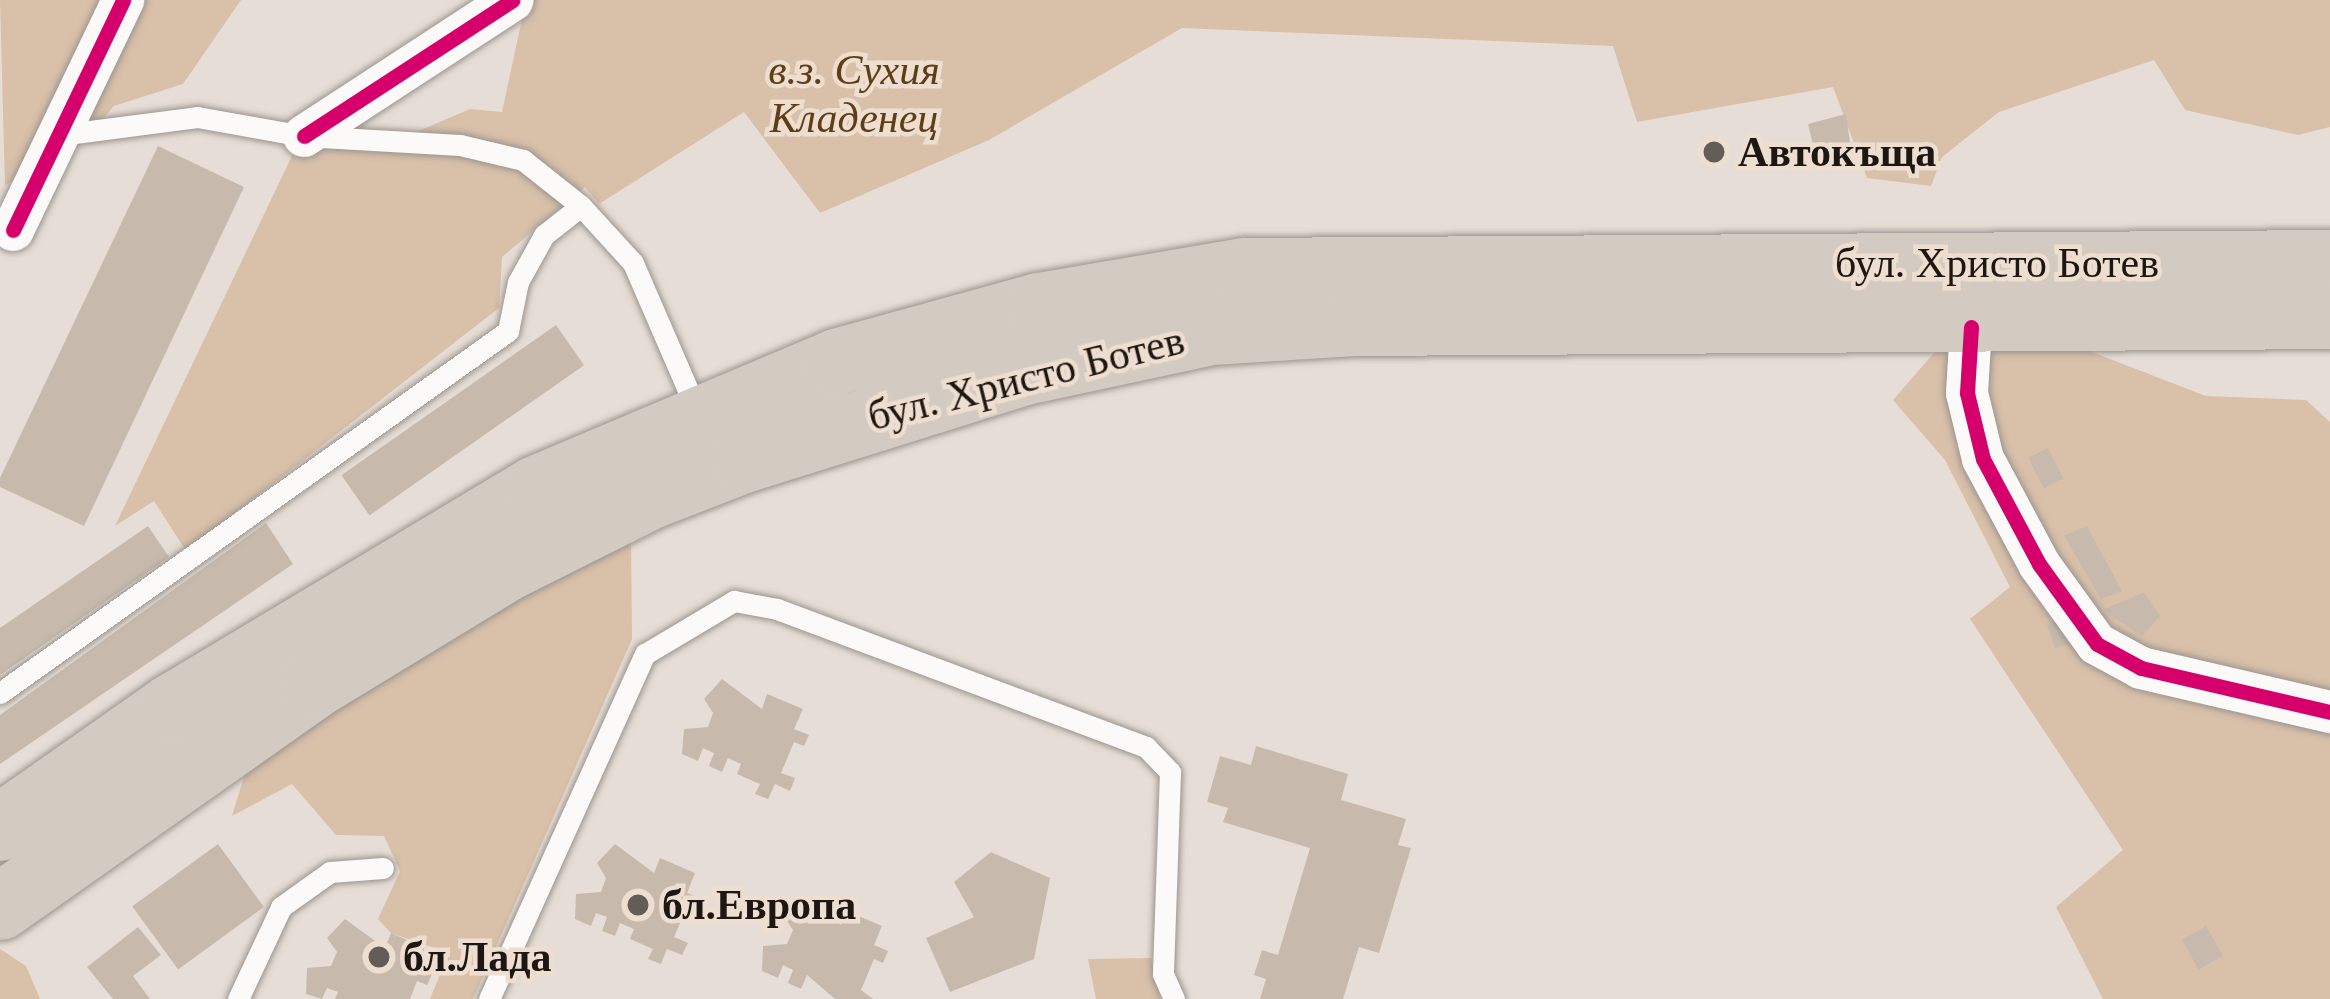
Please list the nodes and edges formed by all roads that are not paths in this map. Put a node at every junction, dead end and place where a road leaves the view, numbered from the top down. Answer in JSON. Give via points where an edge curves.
{"nodes":[{"id":1,"x":123,"y":0,"type":"edge"},
{"id":2,"x":513,"y":0,"type":"edge"},
{"id":3,"x":59,"y":136,"type":"junction"},
{"id":4,"x":304,"y":136,"type":"junction"},
{"id":5,"x":581,"y":206,"type":"junction"},
{"id":6,"x":4,"y":237,"type":"edge"},
{"id":7,"x":2330,"y":263,"type":"edge"},
{"id":8,"x":1851,"y":314,"type":"junction"},
{"id":9,"x":2198,"y":314,"type":"junction"},
{"id":10,"x":2330,"y":316,"type":"edge"},
{"id":11,"x":1971,"y":327,"type":"junction"},
{"id":12,"x":698,"y":416,"type":"junction"},
{"id":13,"x":0,"y":693,"type":"edge"},
{"id":14,"x":2330,"y":712,"type":"edge"},
{"id":15,"x":0,"y":828,"type":"edge"},
{"id":16,"x":383,"y":868,"type":"dead end"},
{"id":17,"x":0,"y":908,"type":"edge"},
{"id":18,"x":238,"y":999,"type":"edge"},
{"id":19,"x":489,"y":999,"type":"edge"},
{"id":20,"x":1174,"y":999,"type":"edge"}],
"edges":[{"from":1,"to":3,"type":"street"},
{"from":2,"to":4,"type":"street"},
{"from":3,"to":4,"type":"lane","via":[[174,116]]},
{"from":3,"to":6,"type":"street"},
{"from":4,"to":5,"type":"lane","via":[[460,145],[523,160]]},
{"from":5,"to":12,"type":"lane","via":[[633,263]]},
{"from":5,"to":13,"type":"lane","via":[[550,230],[526,266],[508,331]]},
{"from":7,"to":12,"type":"highway","name":"бул. Христо Ботев","via":[[1246,271],[1120,288],[948,329]]},
{"from":8,"to":9,"type":"highway","name":"бул. Христо Ботев"},
{"from":8,"to":11,"type":"lane"},
{"from":8,"to":17,"type":"highway","name":"бул. Христо Ботев","via":[[1212,332],[901,406],[651,496],[509,567],[313,686]]},
{"from":9,"to":10,"type":"highway","name":"бул. Христо Ботев"},
{"from":9,"to":11,"type":"lane"},
{"from":11,"to":14,"type":"street","via":[[1967,392],[1983,459],[2039,565],[2097,644],[2141,668]]},
{"from":12,"to":15,"type":"highway","name":"бул. Христо Ботев","via":[[462,530],[172,707]]},
{"from":16,"to":18,"type":"lane","via":[[330,872],[280,907]]},
{"from":19,"to":20,"type":"lane","via":[[645,654],[734,601],[777,609],[1146,747],[1170,772],[1163,974]]}]}
